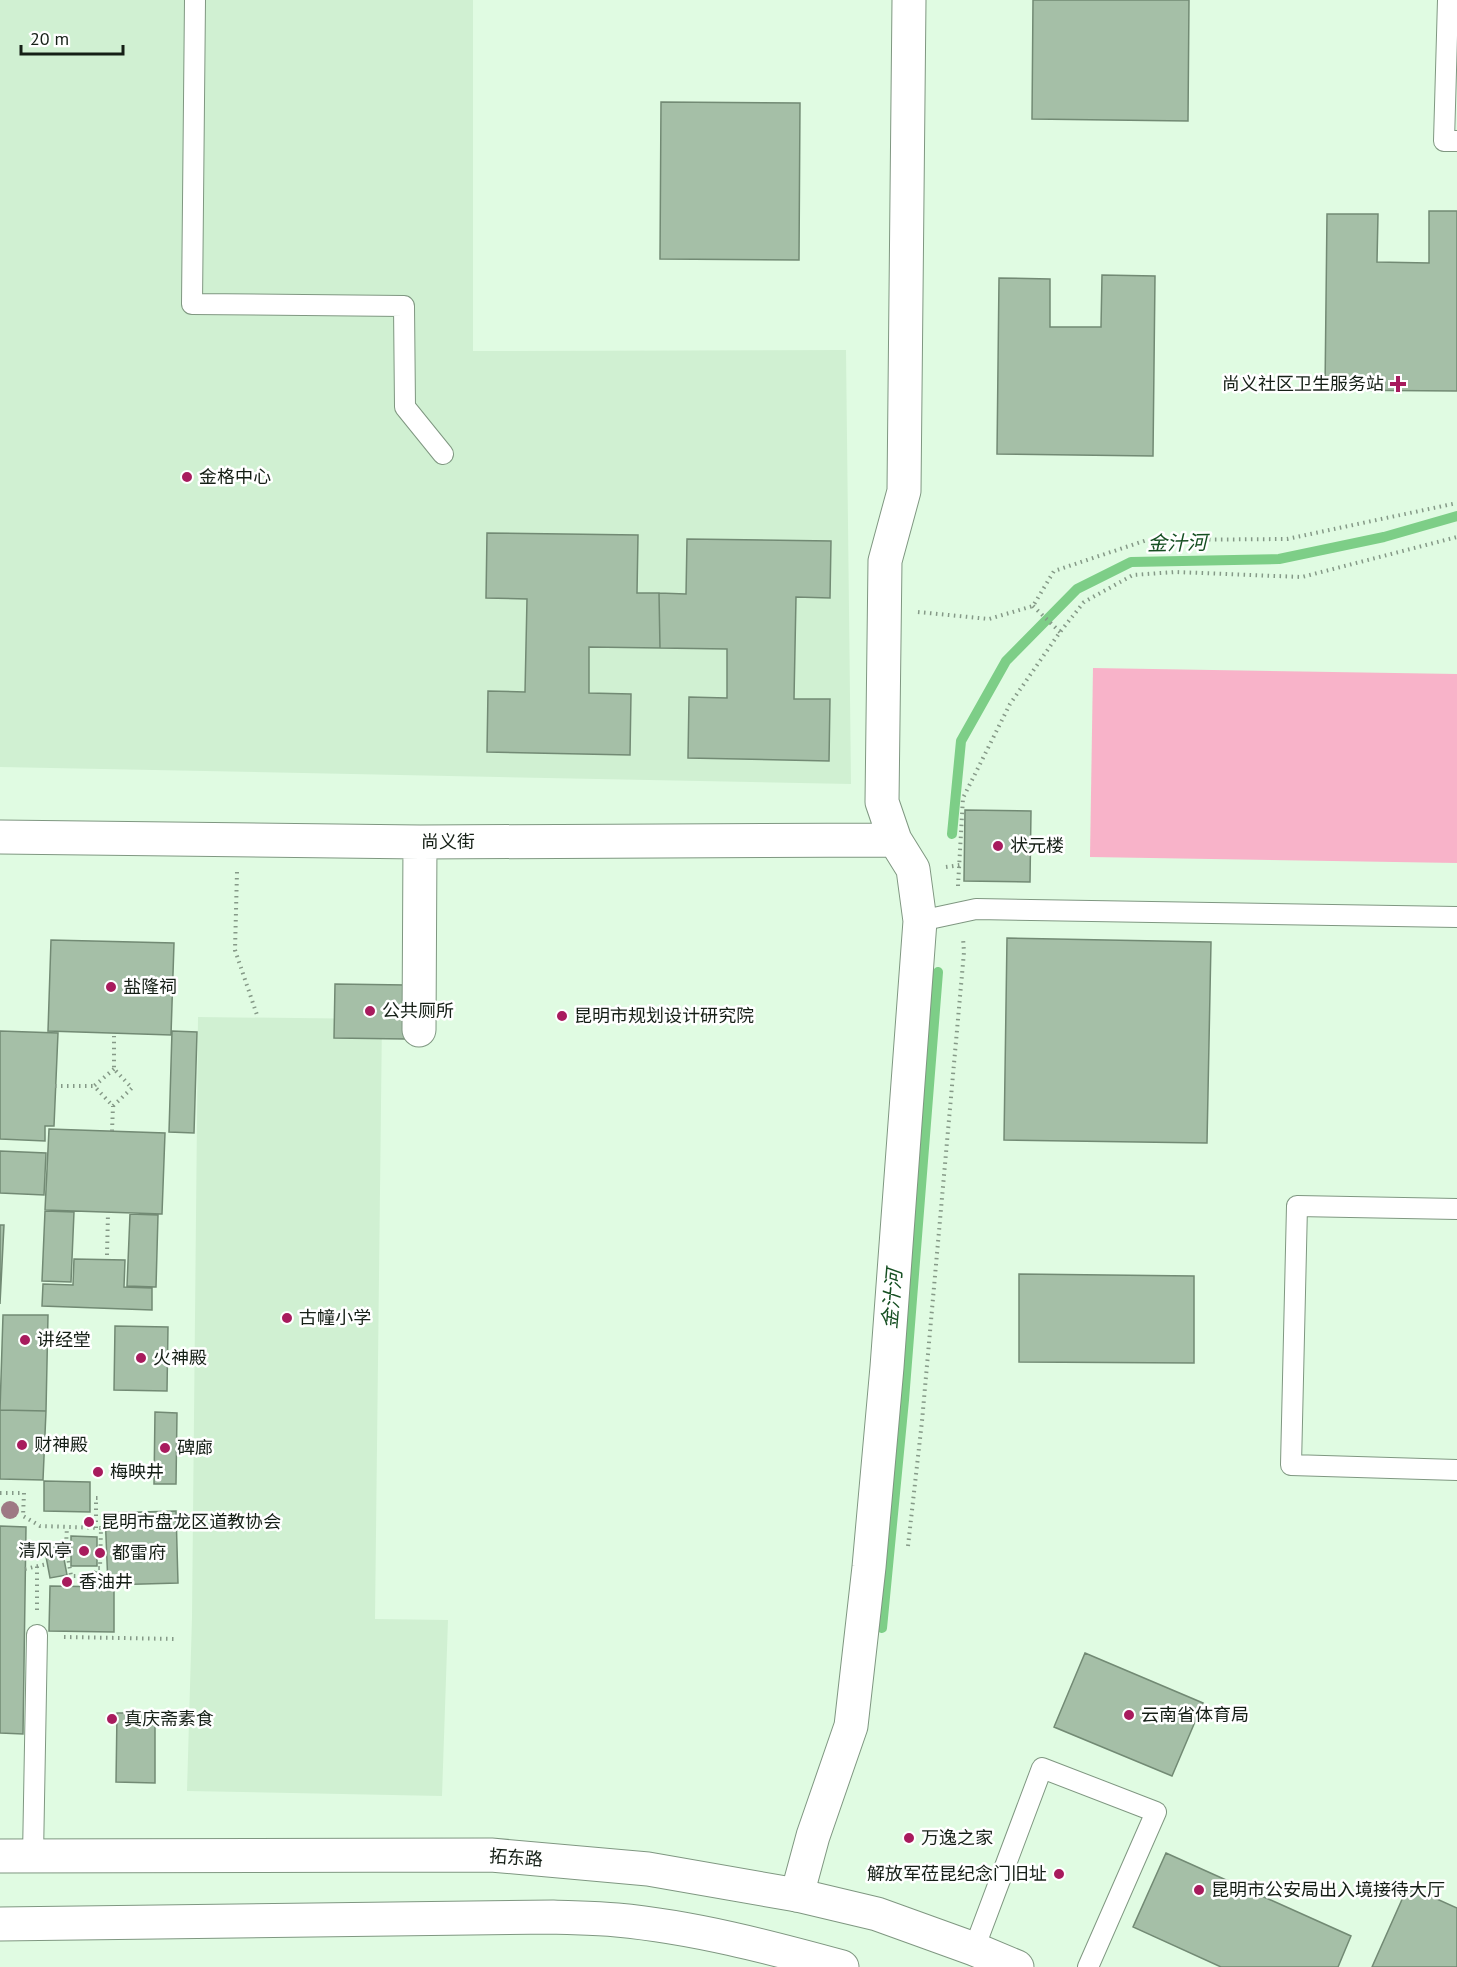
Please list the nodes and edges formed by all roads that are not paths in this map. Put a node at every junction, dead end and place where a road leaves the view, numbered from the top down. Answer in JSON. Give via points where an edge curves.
{"nodes":[{"id":1,"x":195,"y":0,"type":"edge"},
{"id":2,"x":909,"y":0,"type":"edge"},
{"id":3,"x":1448,"y":0,"type":"edge"},
{"id":4,"x":1457,"y":141,"type":"edge"},
{"id":5,"x":442,"y":454,"type":"dead end"},
{"id":6,"x":0,"y":837,"type":"edge"},
{"id":7,"x":896,"y":840,"type":"junction"},
{"id":8,"x":420,"y":842,"type":"junction"},
{"id":9,"x":1457,"y":917,"type":"edge"},
{"id":10,"x":920,"y":921,"type":"junction"},
{"id":11,"x":419,"y":1030,"type":"dead end"},
{"id":12,"x":1457,"y":1209,"type":"edge"},
{"id":13,"x":1457,"y":1470,"type":"edge"},
{"id":14,"x":37,"y":1629,"type":"road end"},
{"id":15,"x":0,"y":1856,"type":"edge"},
{"id":16,"x":33,"y":1856,"type":"junction"},
{"id":17,"x":796,"y":1895,"type":"junction"},
{"id":18,"x":0,"y":1924,"type":"edge"},
{"id":19,"x":974,"y":1949,"type":"junction"},
{"id":20,"x":777,"y":1958,"type":"edge"},
{"id":21,"x":842,"y":1967,"type":"edge"},
{"id":22,"x":1017,"y":1967,"type":"edge"},
{"id":23,"x":1088,"y":1967,"type":"edge"}],
"edges":[{"from":1,"to":5,"type":"lane","via":[[192,304],[404,306],[405,407]]},
{"from":2,"to":7,"type":"street","via":[[904,491],[885,561],[882,802]]},
{"from":3,"to":4,"type":"lane","via":[[1444,141]]},
{"from":6,"to":8,"type":"street","name":"尚义街"},
{"from":7,"to":8,"type":"street","name":"尚义街"},
{"from":7,"to":10,"type":"street","via":[[913,869]]},
{"from":8,"to":11,"type":"street"},
{"from":9,"to":10,"type":"lane","via":[[976,909]]},
{"from":10,"to":17,"type":"street","via":[[887,1366],[851,1726]]},
{"from":12,"to":13,"type":"lane","via":[[1297,1206],[1292,1465]]},
{"from":14,"to":16,"type":"lane"},
{"from":15,"to":16,"type":"street","name":"拓东路"},
{"from":16,"to":17,"type":"street","name":"拓东路","via":[[491,1855],[648,1869]]},
{"from":17,"to":19,"type":"street","name":"拓东路","via":[[877,1914]]},
{"from":18,"to":20,"type":"street","via":[[553,1917],[683,1929]]},
{"from":19,"to":22,"type":"street","name":"拓东路"},
{"from":19,"to":23,"type":"lane","via":[[1042,1768],[1156,1812]]},
{"from":20,"to":21,"type":"street"}]}
